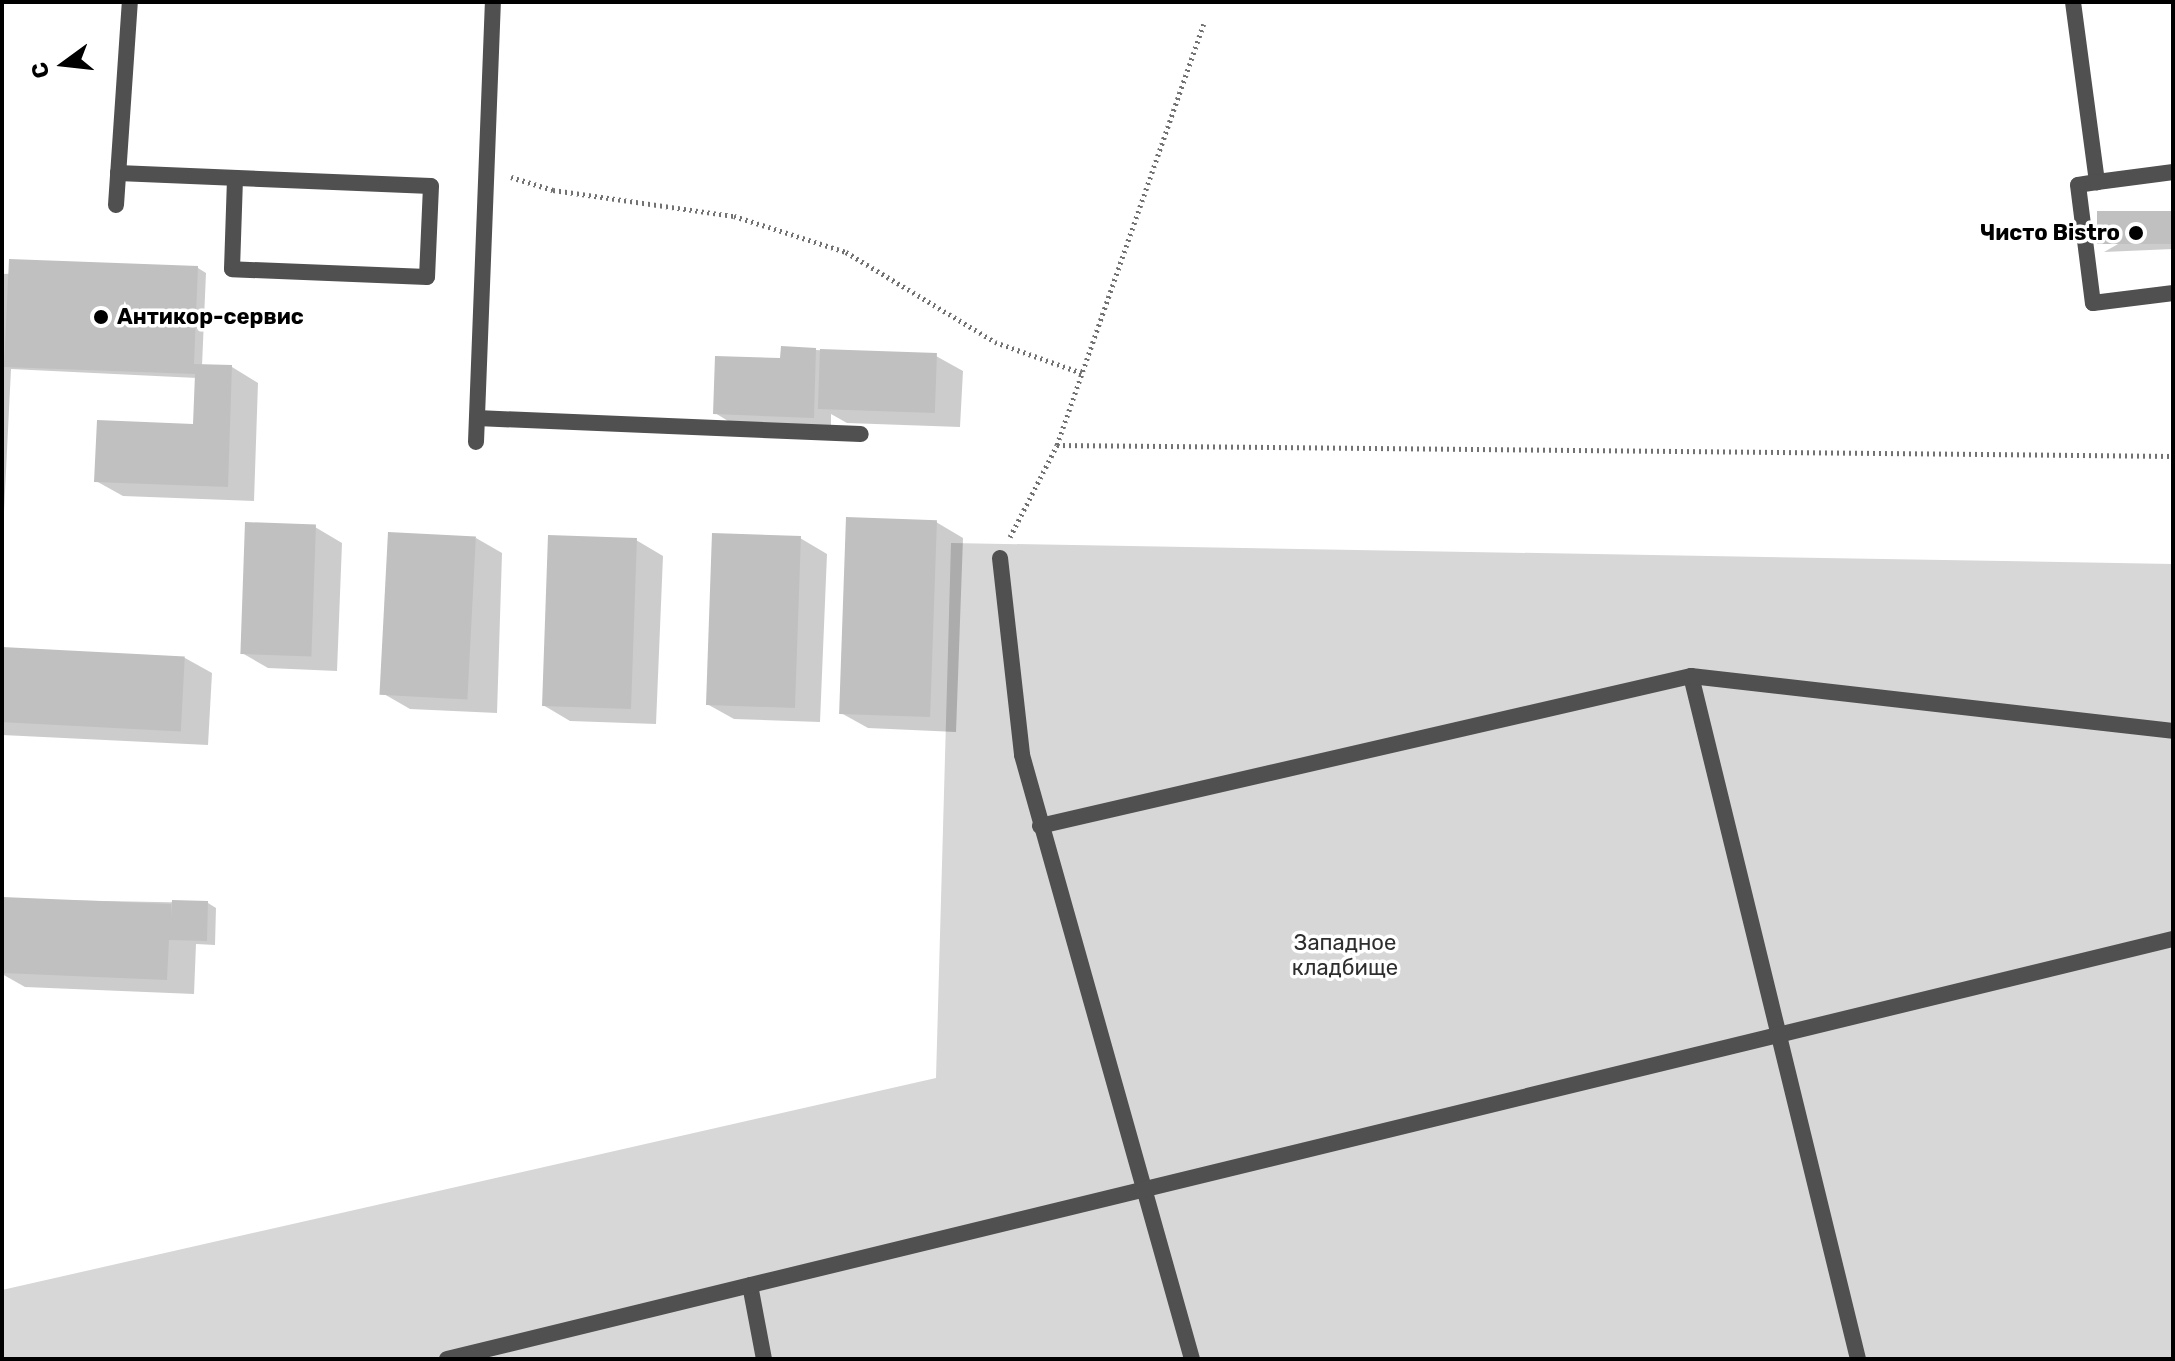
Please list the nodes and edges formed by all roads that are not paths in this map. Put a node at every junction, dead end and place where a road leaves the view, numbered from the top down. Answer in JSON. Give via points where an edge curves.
{"nodes":[{"id":1,"x":130,"y":2,"type":"edge"},
{"id":2,"x":493,"y":2,"type":"edge"},
{"id":3,"x":2073,"y":2,"type":"edge"},
{"id":4,"x":2173,"y":172,"type":"edge"},
{"id":5,"x":118,"y":173,"type":"junction"},
{"id":6,"x":235,"y":178,"type":"junction"},
{"id":7,"x":2097,"y":182,"type":"junction"},
{"id":8,"x":116,"y":205,"type":"dead end"},
{"id":9,"x":2173,"y":293,"type":"edge"},
{"id":10,"x":477,"y":418,"type":"junction"},
{"id":11,"x":861,"y":434,"type":"dead end"},
{"id":12,"x":476,"y":442,"type":"dead end"},
{"id":13,"x":1000,"y":558,"type":"road end"},
{"id":14,"x":1691,"y":676,"type":"junction"},
{"id":15,"x":2173,"y":731,"type":"edge"},
{"id":16,"x":1040,"y":826,"type":"junction"},
{"id":17,"x":2173,"y":939,"type":"edge"},
{"id":18,"x":1778,"y":1035,"type":"junction"},
{"id":19,"x":1145,"y":1189,"type":"junction"},
{"id":20,"x":750,"y":1285,"type":"junction"},
{"id":21,"x":447,"y":1359,"type":"edge"},
{"id":22,"x":764,"y":1359,"type":"edge"},
{"id":23,"x":1192,"y":1359,"type":"edge"},
{"id":24,"x":1858,"y":1359,"type":"edge"}],
"edges":[{"from":1,"to":5,"type":"lane"},
{"from":2,"to":10,"type":"lane"},
{"from":3,"to":7,"type":"lane"},
{"from":4,"to":7,"type":"lane"},
{"from":5,"to":6,"type":"lane"},
{"from":5,"to":8,"type":"lane"},
{"from":6,"to":6,"type":"lane","via":[[431,186],[427,277],[232,269]]},
{"from":7,"to":9,"type":"lane","via":[[2078,185],[2093,303]]},
{"from":10,"to":11,"type":"lane"},
{"from":10,"to":12,"type":"lane"},
{"from":13,"to":16,"type":"lane","via":[[1022,755]]},
{"from":14,"to":15,"type":"lane"},
{"from":14,"to":16,"type":"lane"},
{"from":14,"to":18,"type":"lane"},
{"from":16,"to":19,"type":"lane"},
{"from":17,"to":18,"type":"lane"},
{"from":18,"to":19,"type":"lane"},
{"from":18,"to":24,"type":"lane"},
{"from":19,"to":20,"type":"lane"},
{"from":19,"to":23,"type":"lane"},
{"from":20,"to":21,"type":"lane"},
{"from":20,"to":22,"type":"lane"}]}
